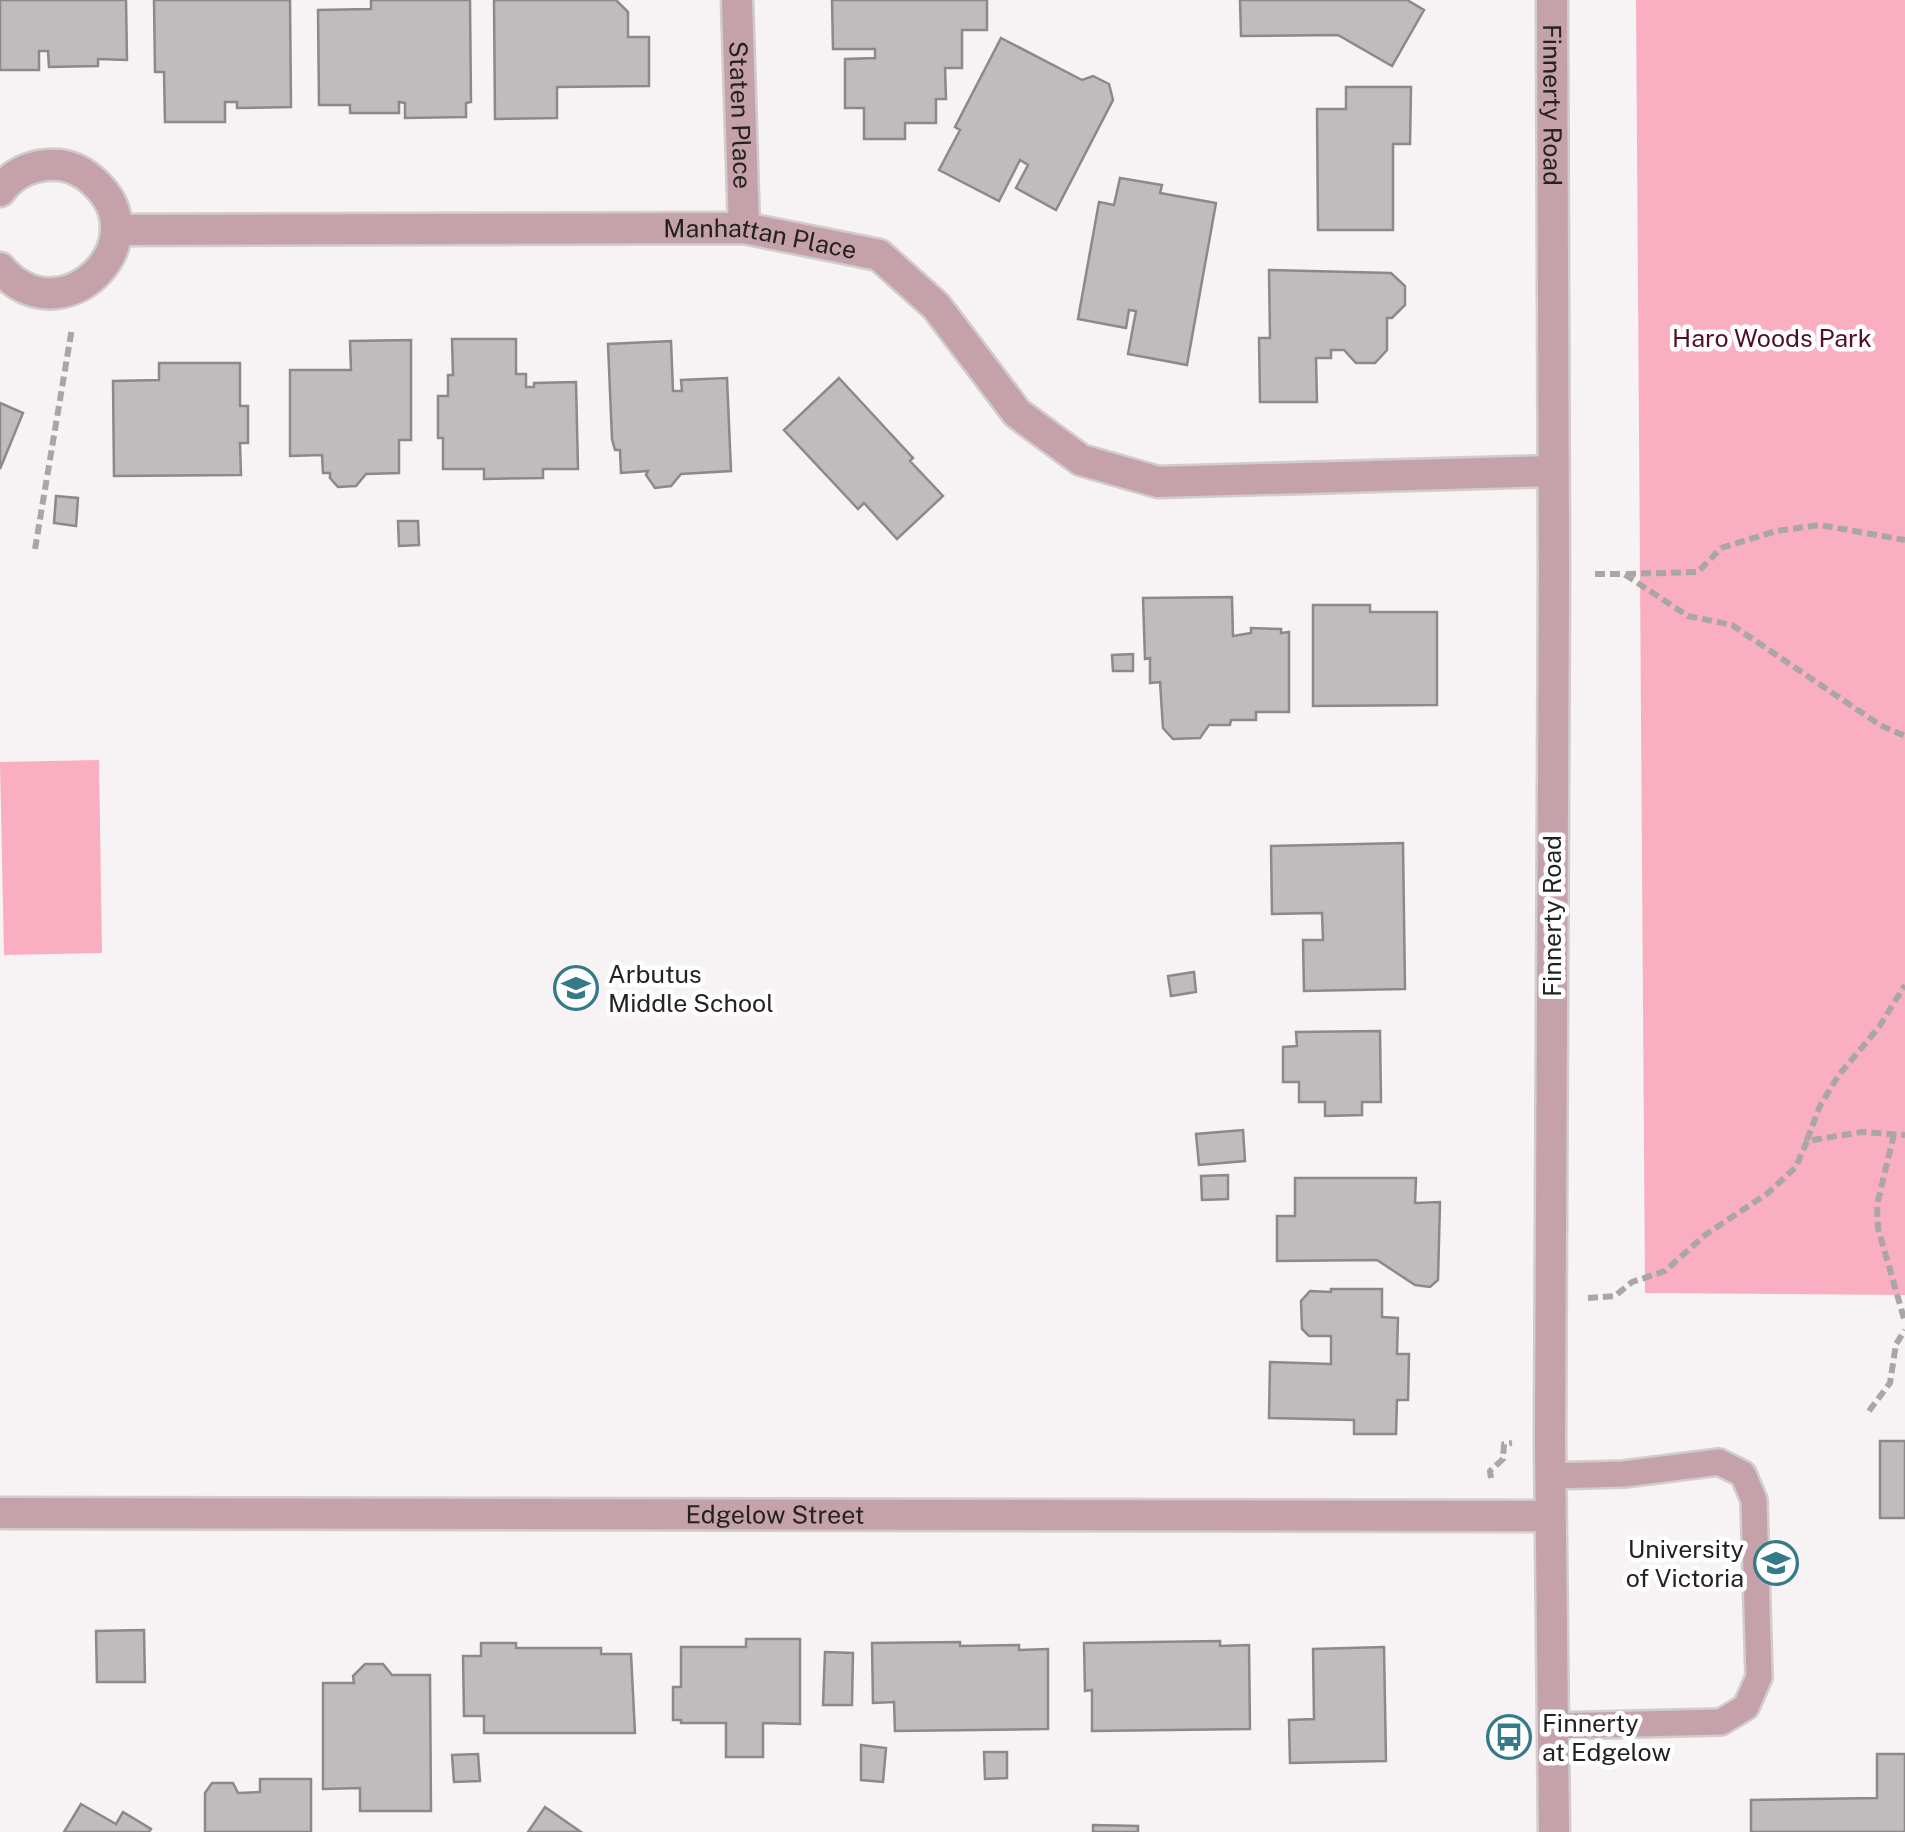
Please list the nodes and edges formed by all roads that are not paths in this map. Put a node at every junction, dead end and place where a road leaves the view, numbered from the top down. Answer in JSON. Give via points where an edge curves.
{"nodes":[{"id":1,"x":738,"y":0,"type":"edge"},
{"id":2,"x":1552,"y":0,"type":"edge"},
{"id":3,"x":0,"y":190,"type":"edge"},
{"id":4,"x":744,"y":228,"type":"junction"},
{"id":5,"x":116,"y":230,"type":"junction"},
{"id":6,"x":0,"y":268,"type":"edge"},
{"id":7,"x":1553,"y":471,"type":"junction"},
{"id":8,"x":1550,"y":1476,"type":"junction"},
{"id":9,"x":0,"y":1512,"type":"edge"},
{"id":10,"x":1550,"y":1516,"type":"junction"},
{"id":11,"x":1553,"y":1726,"type":"junction"},
{"id":12,"x":1554,"y":1832,"type":"edge"}],
"edges":[{"from":1,"to":4,"type":"street","name":"Staten Place"},
{"from":2,"to":7,"type":"street","name":"Finnerty Road"},
{"from":3,"to":5,"type":"street","via":[[24,170],[67,166],[102,189]]},
{"from":4,"to":5,"type":"street","name":"Manhattan Place"},
{"from":4,"to":7,"type":"street","name":"Manhattan Place","via":[[878,256],[936,306],[1017,412],[1081,460],[1158,482]]},
{"from":5,"to":6,"type":"street","via":[[103,268],[70,291],[28,290]]},
{"from":7,"to":8,"type":"street","name":"Finnerty Road"},
{"from":8,"to":10,"type":"street","name":"Finnerty Road"},
{"from":8,"to":11,"type":"lane","via":[[1719,1462],[1742,1474],[1754,1500],[1758,1677],[1746,1707],[1722,1722]]},
{"from":9,"to":10,"type":"street","name":"Edgelow Street"},
{"from":10,"to":11,"type":"street","name":"Finnerty Road"},
{"from":11,"to":12,"type":"street","name":"Finnerty Road"}]}
